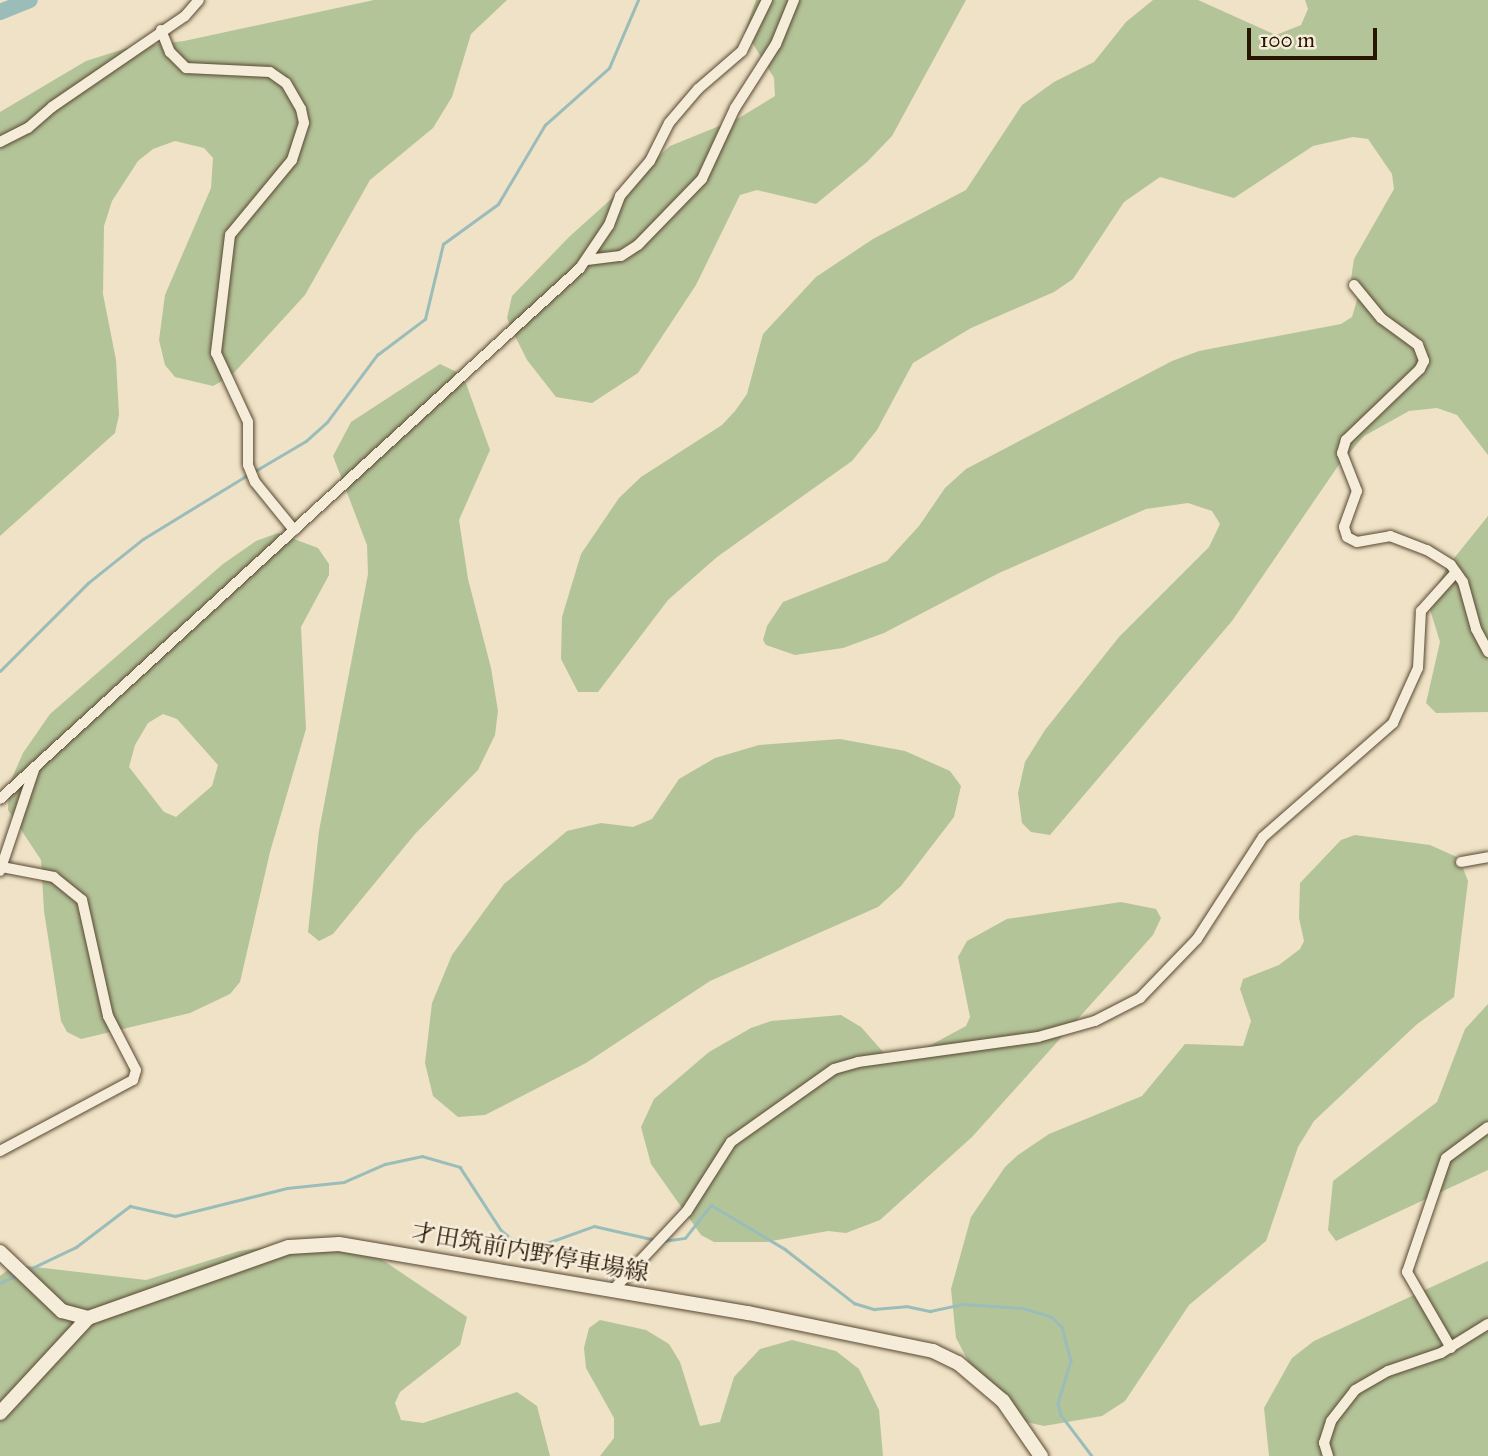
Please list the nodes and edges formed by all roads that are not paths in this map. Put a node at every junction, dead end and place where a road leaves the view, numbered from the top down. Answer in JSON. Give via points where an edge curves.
{"nodes":[{"id":1,"x":199,"y":0,"type":"edge"},
{"id":2,"x":767,"y":0,"type":"edge"},
{"id":3,"x":794,"y":0,"type":"edge"},
{"id":4,"x":162,"y":30,"type":"junction"},
{"id":5,"x":0,"y":142,"type":"edge"},
{"id":6,"x":587,"y":260,"type":"junction"},
{"id":7,"x":1354,"y":285,"type":"dead end"},
{"id":8,"x":294,"y":530,"type":"junction"},
{"id":9,"x":1456,"y":572,"type":"junction"},
{"id":10,"x":1488,"y":652,"type":"edge"},
{"id":11,"x":34,"y":766,"type":"junction"},
{"id":12,"x":0,"y":799,"type":"edge"},
{"id":13,"x":1488,"y":857,"type":"edge"},
{"id":14,"x":1461,"y":862,"type":"dead end"},
{"id":15,"x":1,"y":869,"type":"edge"},
{"id":16,"x":1488,"y":1127,"type":"edge"},
{"id":17,"x":0,"y":1151,"type":"edge"},
{"id":18,"x":0,"y":1252,"type":"edge"},
{"id":19,"x":612,"y":1290,"type":"junction"},
{"id":20,"x":88,"y":1318,"type":"junction"},
{"id":21,"x":1488,"y":1324,"type":"edge"},
{"id":22,"x":1451,"y":1348,"type":"junction"},
{"id":23,"x":0,"y":1413,"type":"edge"},
{"id":24,"x":1041,"y":1456,"type":"edge"},
{"id":25,"x":1328,"y":1456,"type":"edge"}],
"edges":[{"from":1,"to":4,"type":"street","via":[[185,16]]},
{"from":2,"to":6,"type":"street","via":[[743,51],[698,89],[669,123],[650,161],[620,196],[609,225]]},
{"from":3,"to":6,"type":"street","via":[[776,44],[735,108],[702,179],[638,245],[621,256]]},
{"from":4,"to":5,"type":"street","via":[[28,128]]},
{"from":4,"to":8,"type":"street","via":[[170,52],[186,68],[270,72],[286,83],[301,109],[304,123],[292,160],[230,235],[216,353],[248,422],[248,465],[255,482]]},
{"from":6,"to":8,"type":"street"},
{"from":7,"to":9,"type":"street","via":[[1381,318],[1418,345],[1424,360],[1346,440],[1342,453],[1357,491],[1344,527],[1348,537],[1357,542],[1390,536],[1411,542]]},
{"from":8,"to":11,"type":"street"},
{"from":9,"to":10,"type":"street"},
{"from":9,"to":19,"type":"street","via":[[1422,611],[1418,667],[1393,723],[1263,837],[1197,939],[1140,998],[1095,1021],[1038,1037],[834,1069],[731,1142],[687,1211]]},
{"from":11,"to":12,"type":"street"},
{"from":11,"to":15,"type":"street"},
{"from":13,"to":14,"type":"street"},
{"from":15,"to":17,"type":"street","via":[[54,877],[82,900],[108,1016],[136,1070],[133,1080]]},
{"from":16,"to":22,"type":"street","via":[[1446,1158],[1407,1272]]},
{"from":18,"to":20,"type":"main road","via":[[62,1311]]},
{"from":19,"to":20,"type":"main road","name":"才田筑前内野停車場線","via":[[361,1247],[302,1246],[223,1267]]},
{"from":19,"to":24,"type":"main road","name":"才田筑前内野停車場線","via":[[933,1351],[980,1378],[1003,1401]]},
{"from":20,"to":23,"type":"main road"},
{"from":21,"to":22,"type":"street"},
{"from":22,"to":25,"type":"street","via":[[1368,1380],[1355,1390],[1331,1421],[1324,1443]]}]}
